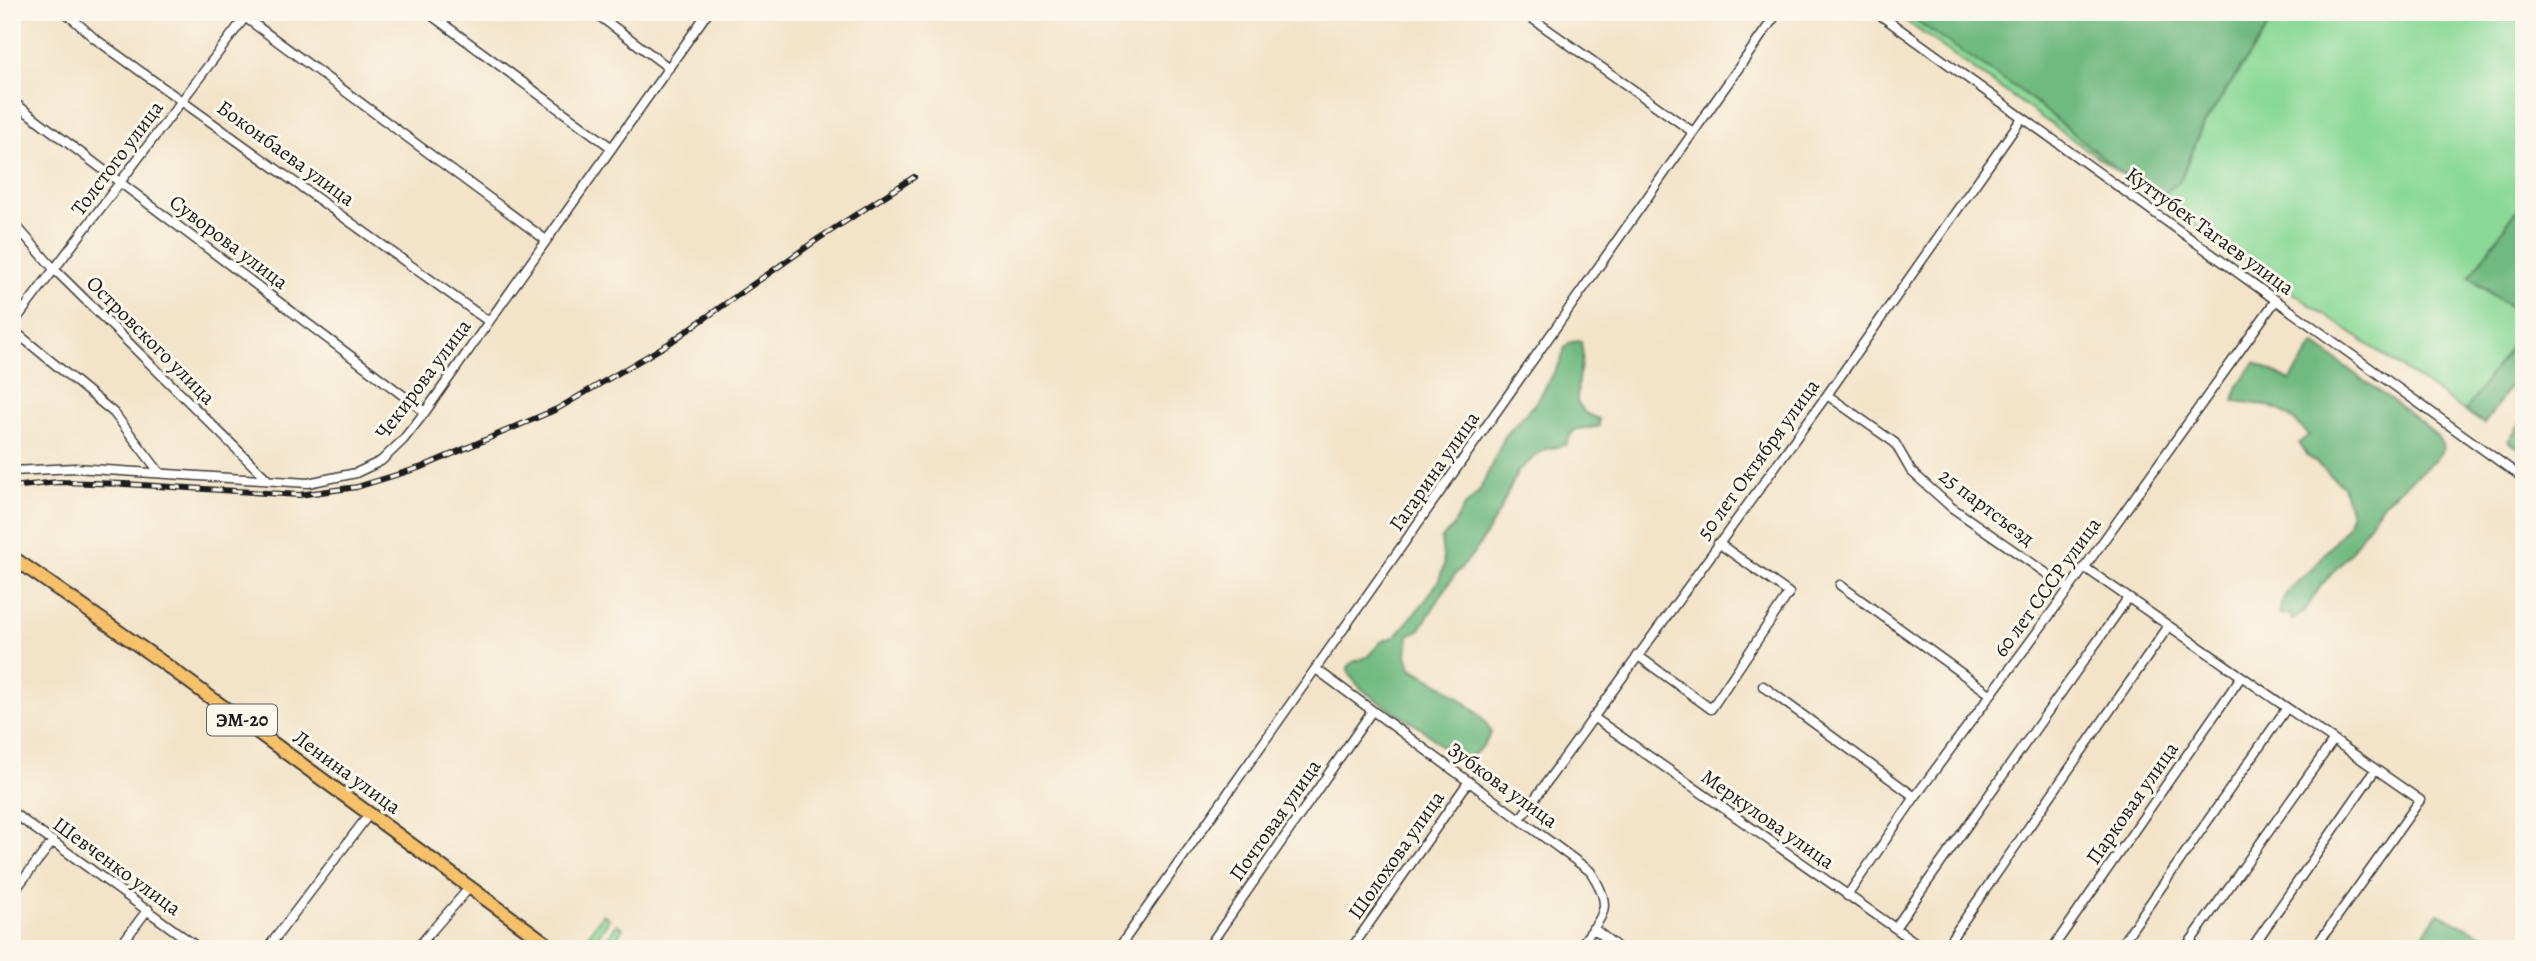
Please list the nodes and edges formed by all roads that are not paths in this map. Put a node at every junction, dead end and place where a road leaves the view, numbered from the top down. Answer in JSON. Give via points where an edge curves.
{"nodes":[{"id":1,"x":65,"y":12,"type":"edge"},
{"id":2,"x":427,"y":12,"type":"edge"},
{"id":3,"x":594,"y":12,"type":"edge"},
{"id":4,"x":708,"y":12,"type":"edge"},
{"id":5,"x":1523,"y":12,"type":"edge"},
{"id":6,"x":1778,"y":12,"type":"edge"},
{"id":7,"x":1876,"y":12,"type":"edge"},
{"id":8,"x":244,"y":14,"type":"edge"},
{"id":9,"x":669,"y":68,"type":"junction"},
{"id":10,"x":183,"y":100,"type":"junction"},
{"id":11,"x":12,"y":101,"type":"edge"},
{"id":12,"x":2022,"y":118,"type":"junction"},
{"id":13,"x":1693,"y":132,"type":"junction"},
{"id":14,"x":612,"y":148,"type":"junction"},
{"id":15,"x":120,"y":182,"type":"junction"},
{"id":16,"x":12,"y":221,"type":"edge"},
{"id":17,"x":545,"y":240,"type":"junction"},
{"id":18,"x":54,"y":269,"type":"junction"},
{"id":19,"x":2276,"y":300,"type":"junction"},
{"id":20,"x":488,"y":321,"type":"junction"},
{"id":21,"x":12,"y":327,"type":"edge"},
{"id":22,"x":1827,"y":395,"type":"junction"},
{"id":23,"x":425,"y":412,"type":"junction"},
{"id":24,"x":12,"y":471,"type":"edge"},
{"id":25,"x":160,"y":473,"type":"junction"},
{"id":26,"x":2524,"y":479,"type":"edge"},
{"id":27,"x":268,"y":480,"type":"junction"},
{"id":28,"x":1718,"y":543,"type":"junction"},
{"id":29,"x":12,"y":556,"type":"edge"},
{"id":30,"x":2084,"y":567,"type":"junction"},
{"id":31,"x":1840,"y":585,"type":"dead end"},
{"id":32,"x":2069,"y":589,"type":"junction"},
{"id":33,"x":2129,"y":598,"type":"junction"},
{"id":34,"x":2168,"y":627,"type":"junction"},
{"id":35,"x":1637,"y":655,"type":"junction"},
{"id":36,"x":1316,"y":669,"type":"junction"},
{"id":37,"x":2241,"y":677,"type":"junction"},
{"id":38,"x":1763,"y":686,"type":"dead end"},
{"id":39,"x":1990,"y":694,"type":"junction"},
{"id":40,"x":2286,"y":709,"type":"junction"},
{"id":41,"x":1372,"y":711,"type":"junction"},
{"id":42,"x":1593,"y":717,"type":"junction"},
{"id":43,"x":2333,"y":741,"type":"junction"},
{"id":44,"x":2375,"y":769,"type":"junction"},
{"id":45,"x":1469,"y":781,"type":"junction"},
{"id":46,"x":1915,"y":797,"type":"junction"},
{"id":47,"x":12,"y":812,"type":"edge"},
{"id":48,"x":370,"y":813,"type":"junction"},
{"id":49,"x":1520,"y":819,"type":"junction"},
{"id":50,"x":52,"y":841,"type":"junction"},
{"id":51,"x":470,"y":887,"type":"junction"},
{"id":52,"x":12,"y":894,"type":"edge"},
{"id":53,"x":1847,"y":896,"type":"junction"},
{"id":54,"x":148,"y":909,"type":"junction"},
{"id":55,"x":1593,"y":928,"type":"junction"},
{"id":56,"x":1895,"y":928,"type":"junction"},
{"id":57,"x":118,"y":949,"type":"edge"},
{"id":58,"x":200,"y":949,"type":"edge"},
{"id":59,"x":267,"y":949,"type":"edge"},
{"id":60,"x":416,"y":949,"type":"edge"},
{"id":61,"x":554,"y":949,"type":"edge"},
{"id":62,"x":1118,"y":949,"type":"edge"},
{"id":63,"x":1207,"y":949,"type":"edge"},
{"id":64,"x":1351,"y":949,"type":"edge"},
{"id":65,"x":1578,"y":949,"type":"edge"},
{"id":66,"x":1620,"y":949,"type":"edge"},
{"id":67,"x":1925,"y":949,"type":"edge"},
{"id":68,"x":1944,"y":949,"type":"edge"},
{"id":69,"x":2052,"y":949,"type":"edge"},
{"id":70,"x":2118,"y":949,"type":"edge"},
{"id":71,"x":2185,"y":949,"type":"edge"},
{"id":72,"x":2251,"y":949,"type":"edge"},
{"id":73,"x":2314,"y":949,"type":"edge"}],
"edges":[{"from":1,"to":10,"type":"street","name":"Боконбаева улица","via":[[94,38]]},
{"from":2,"to":14,"type":"street"},
{"from":3,"to":9,"type":"street"},
{"from":4,"to":9,"type":"street","name":"Чекирова улица"},
{"from":5,"to":13,"type":"street"},
{"from":6,"to":13,"type":"street","name":"Гагарина улица"},
{"from":7,"to":12,"type":"street","name":"Куттубек Тагаев улица"},
{"from":8,"to":10,"type":"street","name":"Толстого улица"},
{"from":8,"to":17,"type":"street"},
{"from":9,"to":14,"type":"street","name":"Чекирова улица"},
{"from":10,"to":15,"type":"street","name":"Толстого улица"},
{"from":10,"to":20,"type":"street","name":"Боконбаева улица"},
{"from":11,"to":15,"type":"street","name":"Суворова улица"},
{"from":12,"to":19,"type":"street","name":"Куттубек Тагаев улица"},
{"from":12,"to":22,"type":"street","name":"50 лет Октября улица"},
{"from":13,"to":36,"type":"street","name":"Гагарина улица"},
{"from":14,"to":17,"type":"street","name":"Чекирова улица"},
{"from":15,"to":18,"type":"street","name":"Толстого улица"},
{"from":15,"to":23,"type":"street","name":"Суворова улица"},
{"from":16,"to":18,"type":"street","name":"Островского улица"},
{"from":17,"to":20,"type":"street","name":"Чекирова улица"},
{"from":18,"to":21,"type":"street","name":"Толстого улица"},
{"from":18,"to":27,"type":"street","name":"Островского улица"},
{"from":19,"to":26,"type":"street","name":"Куттубек Тагаев улица"},
{"from":19,"to":30,"type":"street","name":"60 лет СССР улица"},
{"from":20,"to":23,"type":"street","name":"Чекирова улица"},
{"from":21,"to":25,"type":"street","via":[[114,413]]},
{"from":22,"to":28,"type":"street","name":"50 лет Октября улица"},
{"from":22,"to":32,"type":"street","name":"25 партсъезд","via":[[1895,443],[1911,471],[1951,507]]},
{"from":23,"to":27,"type":"street","name":"Чекирова улица","via":[[382,461],[356,473],[309,483]]},
{"from":24,"to":25,"type":"street","name":"Чекирова улица","via":[[75,468]]},
{"from":25,"to":27,"type":"street","name":"Чекирова улица"},
{"from":28,"to":35,"type":"street","name":"50 лет Октября улица"},
{"from":28,"to":35,"type":"street","via":[[1789,593],[1711,709]]},
{"from":29,"to":48,"type":"main road","name":"Ленина улица","number":"ЭМ-20"},
{"from":30,"to":32,"type":"street","name":"60 лет СССР улица"},
{"from":30,"to":33,"type":"street"},
{"from":31,"to":39,"type":"street"},
{"from":32,"to":39,"type":"street","name":"60 лет СССР улица"},
{"from":33,"to":34,"type":"street"},
{"from":33,"to":56,"type":"street"},
{"from":34,"to":37,"type":"street"},
{"from":34,"to":68,"type":"street"},
{"from":35,"to":42,"type":"street","name":"50 лет Октября улица"},
{"from":36,"to":41,"type":"street","name":"Зубкова улица"},
{"from":36,"to":62,"type":"street","name":"Гагарина улица"},
{"from":37,"to":40,"type":"street"},
{"from":37,"to":69,"type":"street","name":"Парковая улица"},
{"from":38,"to":46,"type":"street"},
{"from":39,"to":46,"type":"street","name":"60 лет СССР улица"},
{"from":40,"to":43,"type":"street"},
{"from":40,"to":70,"type":"street"},
{"from":41,"to":45,"type":"street","name":"Зубкова улица"},
{"from":41,"to":63,"type":"street","name":"Почтовая улица"},
{"from":42,"to":49,"type":"street","name":"50 лет Октября улица"},
{"from":42,"to":53,"type":"street","name":"Меркулова улица"},
{"from":43,"to":44,"type":"street"},
{"from":43,"to":71,"type":"street"},
{"from":44,"to":72,"type":"street"},
{"from":44,"to":73,"type":"street","via":[[2420,800]]},
{"from":45,"to":49,"type":"street","name":"Зубкова улица"},
{"from":45,"to":64,"type":"street","name":"Шолохова улица"},
{"from":46,"to":53,"type":"street","name":"60 лет СССР улица"},
{"from":47,"to":50,"type":"street","name":"Шевченко улица"},
{"from":48,"to":51,"type":"main road","name":"Ленина улица","number":"ЭМ-20"},
{"from":48,"to":59,"type":"street"},
{"from":49,"to":55,"type":"street","name":"Зубкова улица","via":[[1590,871],[1604,892],[1603,914]]},
{"from":50,"to":52,"type":"street"},
{"from":50,"to":54,"type":"street","name":"Шевченко улица"},
{"from":51,"to":60,"type":"street"},
{"from":51,"to":61,"type":"main road","name":"Ленина улица","number":"ЭМ-20"},
{"from":53,"to":56,"type":"street","name":"Меркулова улица"},
{"from":54,"to":57,"type":"street"},
{"from":54,"to":58,"type":"street","name":"Шевченко улица"},
{"from":55,"to":65,"type":"street","name":"Зубкова улица"},
{"from":55,"to":66,"type":"street"},
{"from":56,"to":67,"type":"street","name":"Меркулова улица"}]}
